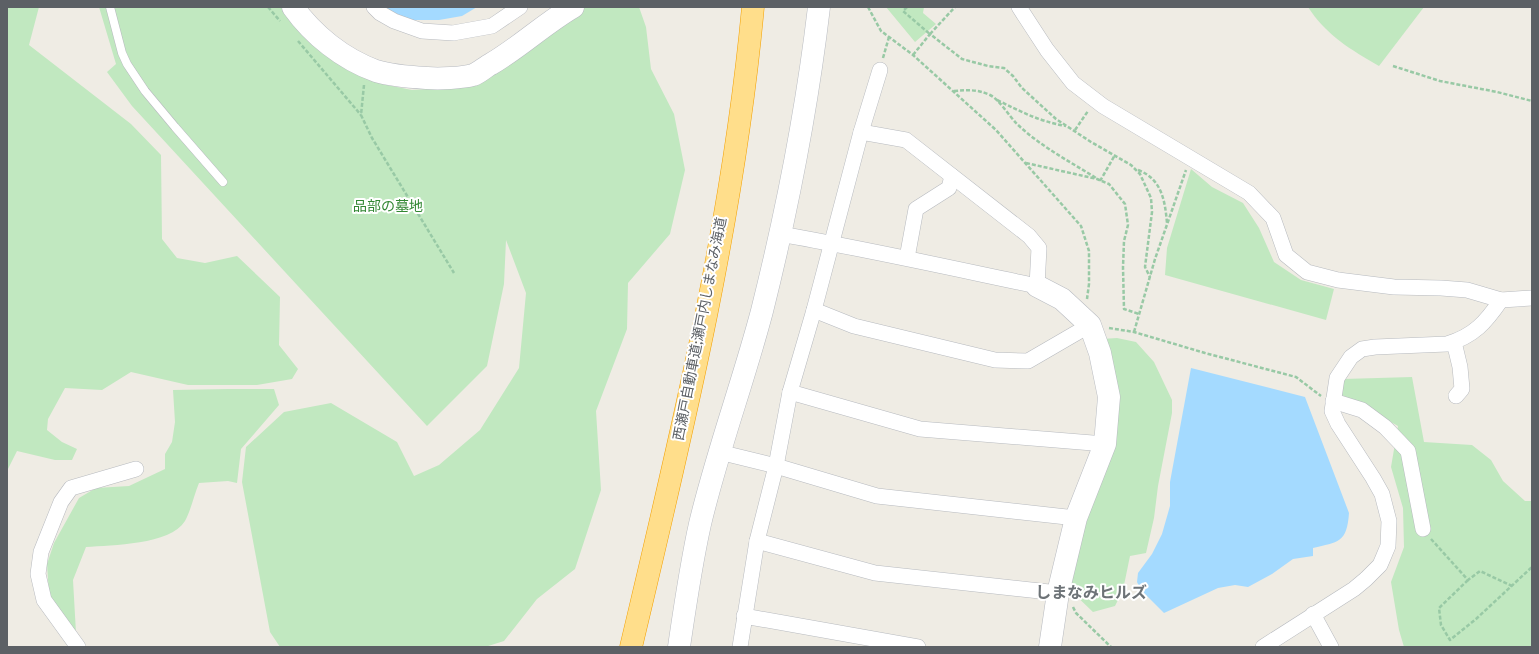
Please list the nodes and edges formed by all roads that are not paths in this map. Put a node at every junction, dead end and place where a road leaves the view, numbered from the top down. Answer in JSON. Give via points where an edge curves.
{"nodes":[{"id":1,"x":110,"y":7,"type":"edge"},
{"id":2,"x":374,"y":7,"type":"edge"},
{"id":3,"x":520,"y":7,"type":"edge"},
{"id":4,"x":753,"y":7,"type":"edge"},
{"id":5,"x":819,"y":7,"type":"edge"},
{"id":6,"x":1019,"y":7,"type":"edge"},
{"id":7,"x":560,"y":10,"type":"edge"},
{"id":8,"x":288,"y":16,"type":"edge"},
{"id":9,"x":880,"y":70,"type":"road end"},
{"id":10,"x":861,"y":132,"type":"junction"},
{"id":11,"x":952,"y":176,"type":"junction"},
{"id":12,"x":224,"y":182,"type":"dead end"},
{"id":13,"x":780,"y":234,"type":"junction"},
{"id":14,"x":831,"y":243,"type":"junction"},
{"id":15,"x":907,"y":258,"type":"junction"},
{"id":16,"x":1037,"y":286,"type":"junction"},
{"id":17,"x":1532,"y":298,"type":"edge"},
{"id":18,"x":1501,"y":300,"type":"junction"},
{"id":19,"x":814,"y":310,"type":"junction"},
{"id":20,"x":1086,"y":322,"type":"junction"},
{"id":21,"x":1454,"y":342,"type":"junction"},
{"id":22,"x":790,"y":392,"type":"junction"},
{"id":23,"x":1456,"y":396,"type":"dead end"},
{"id":24,"x":1333,"y":403,"type":"junction"},
{"id":25,"x":1105,"y":444,"type":"junction"},
{"id":26,"x":719,"y":452,"type":"junction"},
{"id":27,"x":776,"y":466,"type":"junction"},
{"id":28,"x":136,"y":469,"type":"dead end"},
{"id":29,"x":1076,"y":518,"type":"junction"},
{"id":30,"x":1422,"y":529,"type":"road end"},
{"id":31,"x":757,"y":541,"type":"junction"},
{"id":32,"x":1058,"y":593,"type":"junction"},
{"id":33,"x":1313,"y":614,"type":"junction"},
{"id":34,"x":744,"y":616,"type":"junction"},
{"id":35,"x":78,"y":647,"type":"edge"},
{"id":36,"x":631,"y":647,"type":"edge"},
{"id":37,"x":679,"y":647,"type":"edge"},
{"id":38,"x":740,"y":647,"type":"edge"},
{"id":39,"x":918,"y":647,"type":"edge"},
{"id":40,"x":1050,"y":647,"type":"edge"},
{"id":41,"x":1263,"y":647,"type":"edge"},
{"id":42,"x":1331,"y":647,"type":"edge"}],
"edges":[{"from":1,"to":12,"type":"lane","via":[[127,64],[145,91]]},
{"from":2,"to":3,"type":"street","via":[[394,21],[422,31],[453,33],[492,26]]},
{"from":4,"to":36,"type":"highway","name":"西瀬戸自動車道;瀬戸内しまなみ海道","via":[[728,195],[700,347]]},
{"from":5,"to":13,"type":"street","via":[[813,63]]},
{"from":6,"to":18,"type":"street","via":[[1047,50],[1073,83],[1104,106],[1249,193],[1273,218],[1286,255],[1307,272],[1338,280],[1394,287],[1467,290]]},
{"from":7,"to":8,"type":"street","via":[[508,54],[473,75],[439,78],[408,77],[377,71],[340,53]]},
{"from":9,"to":10,"type":"street"},
{"from":10,"to":11,"type":"street","via":[[906,140]]},
{"from":10,"to":14,"type":"street"},
{"from":11,"to":15,"type":"street","via":[[949,188],[916,209]]},
{"from":11,"to":16,"type":"street","via":[[1029,236],[1039,248]]},
{"from":13,"to":14,"type":"street"},
{"from":13,"to":26,"type":"street","via":[[761,314]]},
{"from":14,"to":15,"type":"street"},
{"from":14,"to":19,"type":"street"},
{"from":15,"to":16,"type":"street"},
{"from":16,"to":20,"type":"street","via":[[1062,299]]},
{"from":17,"to":18,"type":"street"},
{"from":18,"to":21,"type":"street","via":[[1475,331]]},
{"from":19,"to":20,"type":"street","via":[[854,326],[995,360],[1028,360]]},
{"from":19,"to":22,"type":"street"},
{"from":20,"to":25,"type":"street","via":[[1100,353],[1109,397]]},
{"from":21,"to":23,"type":"street","via":[[1462,389]]},
{"from":21,"to":24,"type":"street","via":[[1362,349],[1352,357],[1337,378]]},
{"from":22,"to":25,"type":"street","via":[[920,429]]},
{"from":22,"to":27,"type":"street"},
{"from":24,"to":30,"type":"street","via":[[1362,410],[1385,427],[1408,451]]},
{"from":24,"to":33,"type":"street","via":[[1332,411],[1338,424],[1382,494],[1389,521],[1388,546],[1380,564],[1366,579]]},
{"from":25,"to":29,"type":"street"},
{"from":26,"to":27,"type":"street"},
{"from":26,"to":37,"type":"street","via":[[700,524]]},
{"from":27,"to":29,"type":"street","via":[[877,496]]},
{"from":27,"to":31,"type":"street"},
{"from":28,"to":35,"type":"street","via":[[71,488],[61,502],[41,552],[38,574],[44,600]]},
{"from":29,"to":32,"type":"street"},
{"from":31,"to":32,"type":"street","via":[[875,573]]},
{"from":31,"to":34,"type":"street"},
{"from":32,"to":40,"type":"street"},
{"from":33,"to":41,"type":"street"},
{"from":33,"to":42,"type":"street"},
{"from":34,"to":38,"type":"street"},
{"from":34,"to":39,"type":"street"}]}
